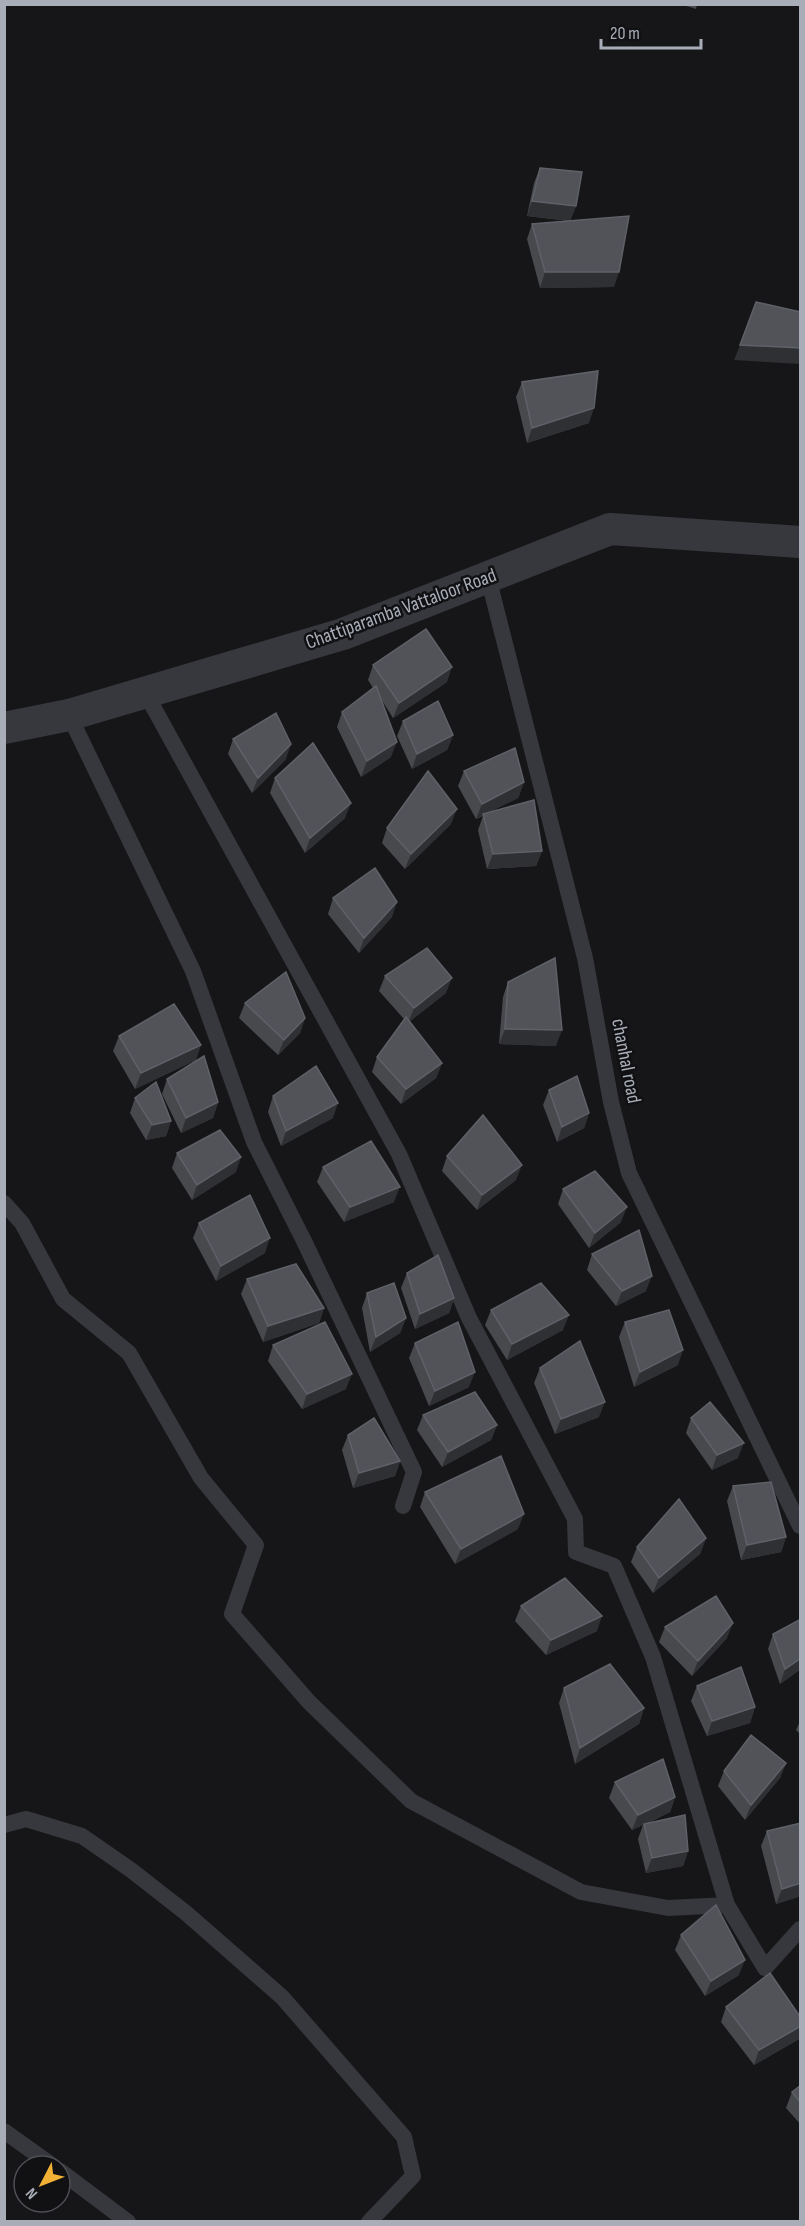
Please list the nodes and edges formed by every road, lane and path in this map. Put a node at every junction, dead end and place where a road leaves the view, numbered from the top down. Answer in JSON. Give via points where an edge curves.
{"nodes":[{"id":1,"x":801,"y":542,"type":"edge"},
{"id":2,"x":488,"y":577,"type":"junction"},
{"id":3,"x":145,"y":692,"type":"junction"},
{"id":4,"x":69,"y":715,"type":"junction"},
{"id":5,"x":4,"y":729,"type":"edge"},
{"id":6,"x":4,"y":1203,"type":"edge"},
{"id":7,"x":403,"y":1506,"type":"dead end"},
{"id":8,"x":799,"y":1520,"type":"edge"},
{"id":9,"x":4,"y":1825,"type":"edge"},
{"id":10,"x":727,"y":1905,"type":"junction"},
{"id":11,"x":801,"y":1929,"type":"edge"},
{"id":12,"x":4,"y":2131,"type":"edge"},
{"id":13,"x":36,"y":2154,"type":"edge"},
{"id":14,"x":72,"y":2180,"type":"edge"},
{"id":15,"x":128,"y":2222,"type":"edge"},
{"id":16,"x":369,"y":2222,"type":"edge"}],
"edges":[{"from":1,"to":2,"type":"street","name":"Chattiparamba Vattaloor Road","via":[[610,528]]},
{"from":2,"to":3,"type":"street","name":"Chattiparamba Vattaloor Road","via":[[343,634]]},
{"from":2,"to":8,"type":"lane","name":"chanhal road","via":[[585,958],[611,1102],[629,1173]]},
{"from":3,"to":4,"type":"street","name":"Chattiparamba Vattaloor Road"},
{"from":3,"to":10,"type":"lane","via":[[399,1154],[469,1318],[576,1519],[576,1552],[614,1566],[653,1657]]},
{"from":4,"to":5,"type":"street","name":"Chattiparamba Vattaloor Road"},
{"from":4,"to":7,"type":"lane","via":[[193,971],[254,1142],[414,1472]]},
{"from":6,"to":10,"type":"lane","via":[[22,1223],[63,1299],[129,1353],[201,1478],[256,1545],[232,1614],[309,1702],[402,1793],[581,1892],[668,1908]]},
{"from":9,"to":16,"type":"lane","via":[[26,1819],[82,1836],[186,1913],[282,1997],[404,2137],[413,2176]]},
{"from":10,"to":11,"type":"lane","via":[[765,1968]]},
{"from":12,"to":13,"type":"lane"},
{"from":14,"to":15,"type":"lane"}]}
